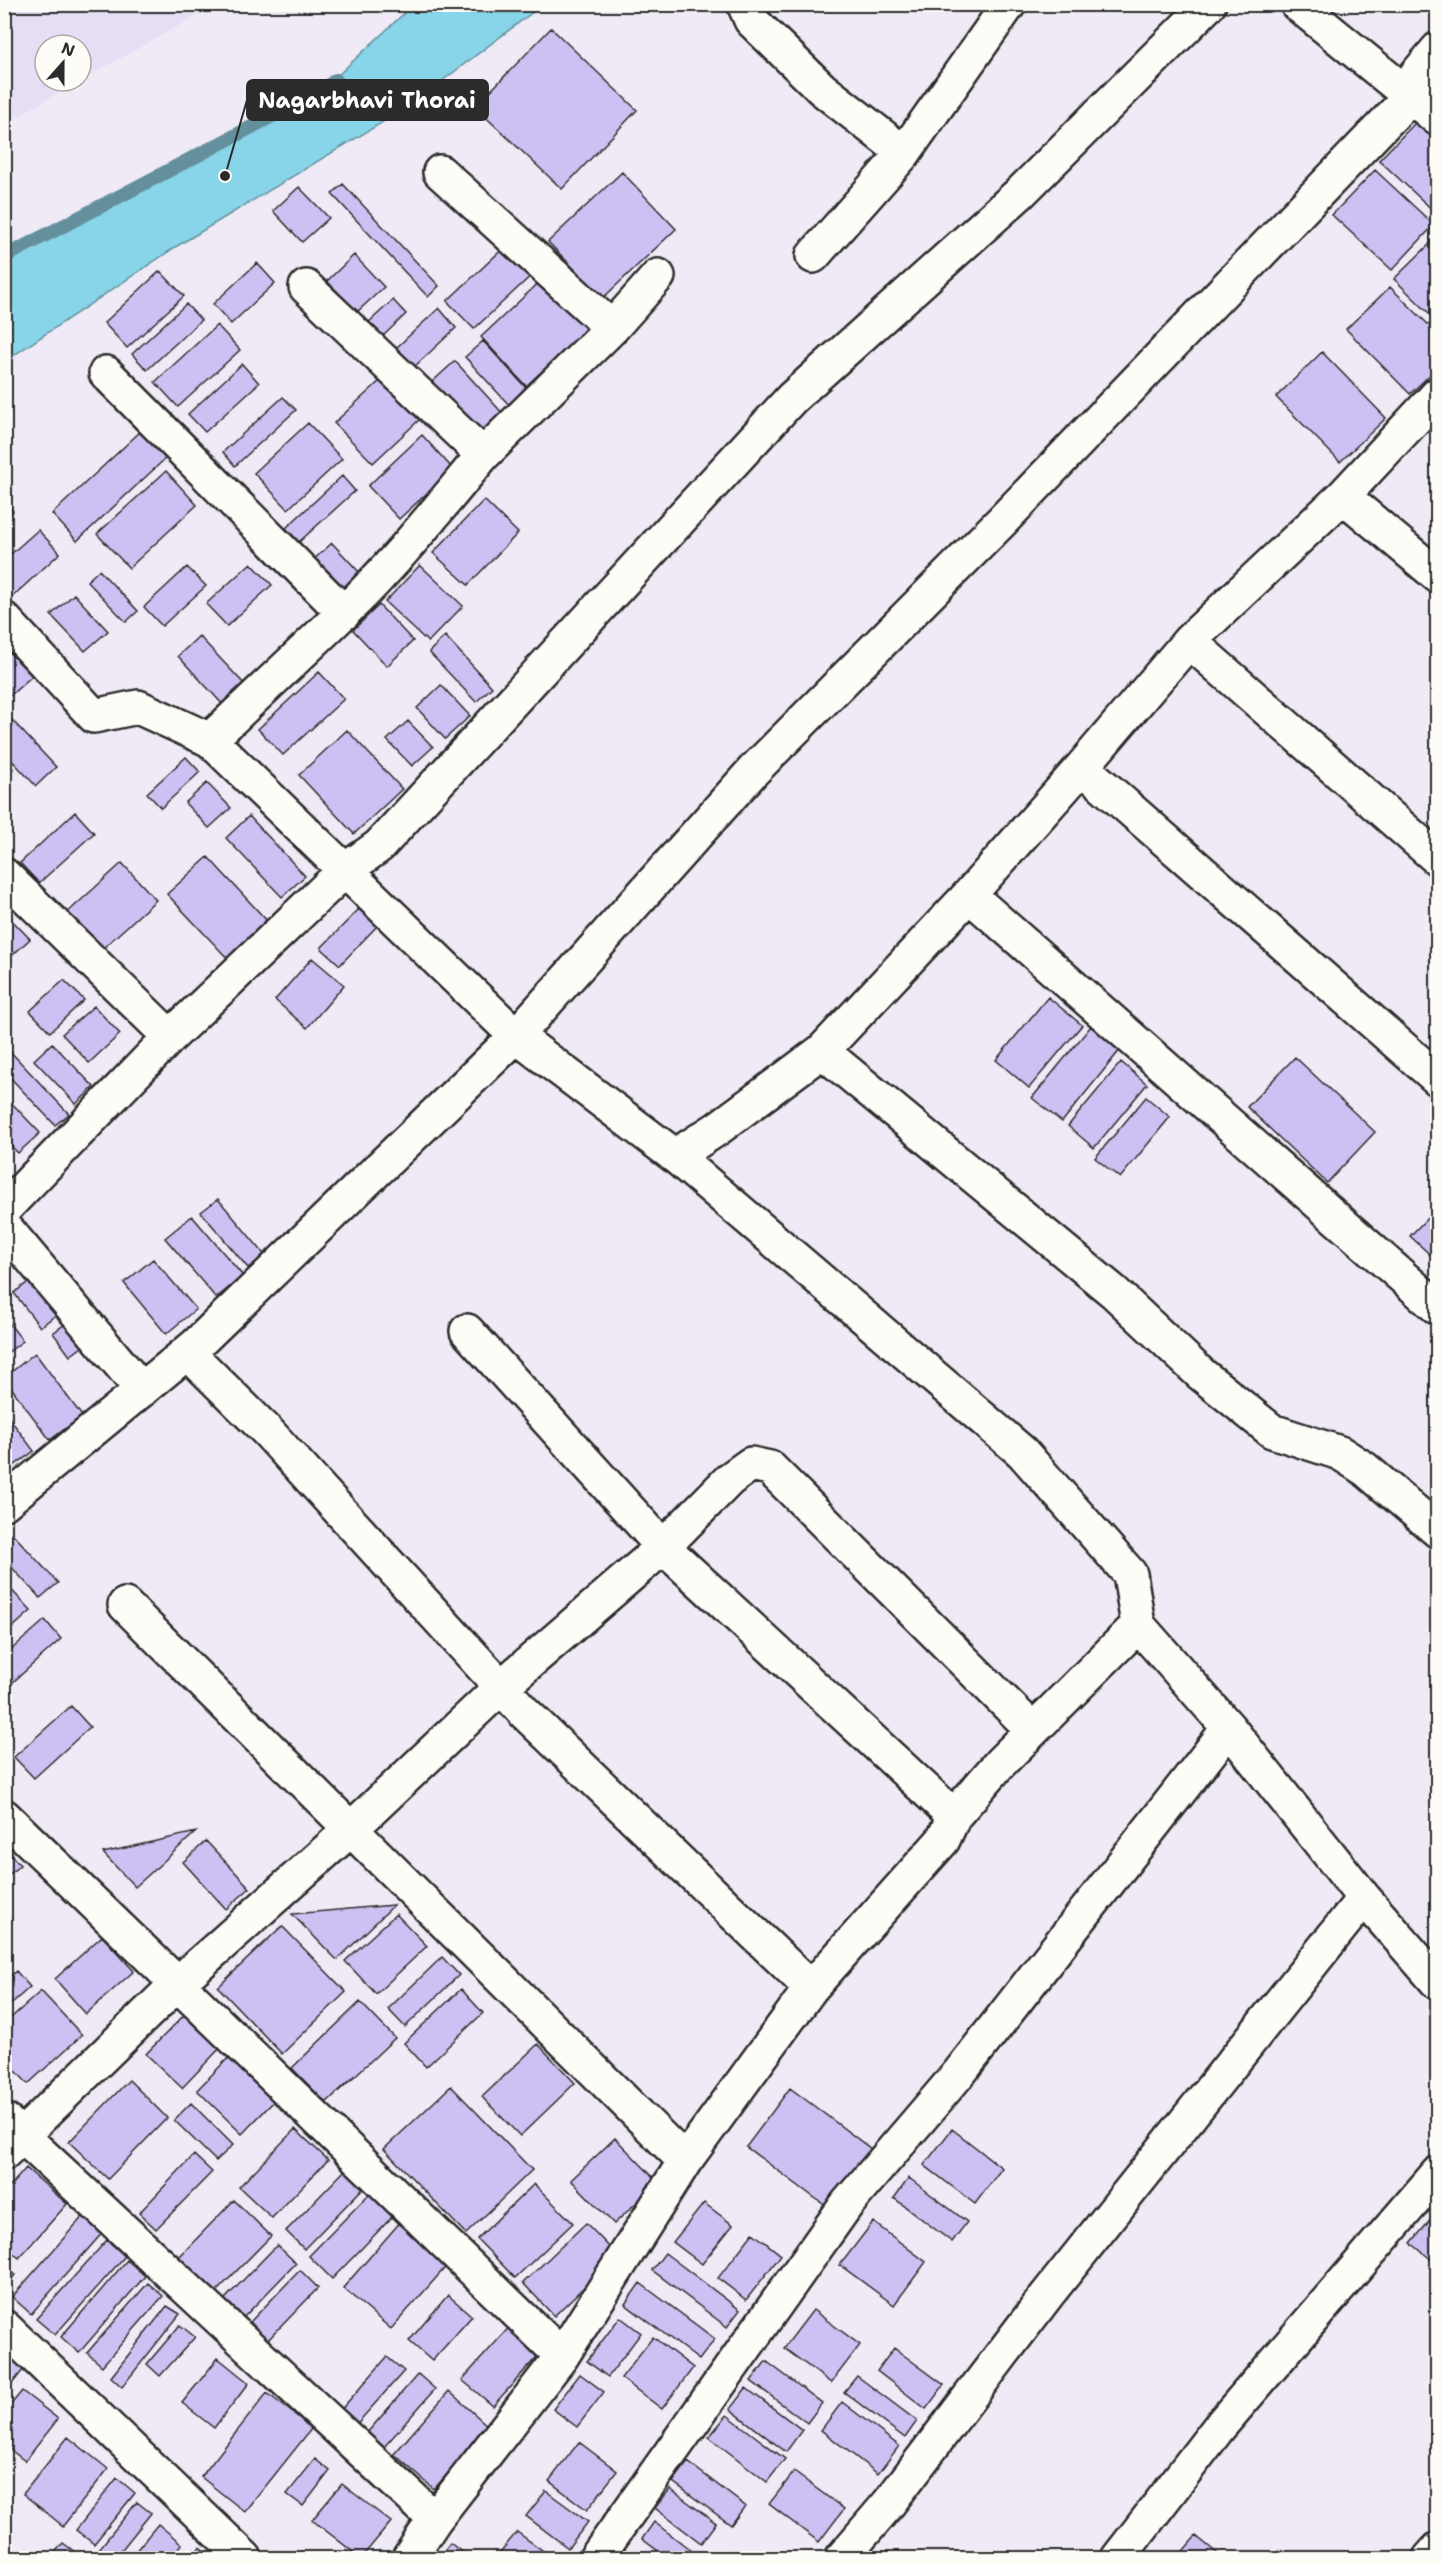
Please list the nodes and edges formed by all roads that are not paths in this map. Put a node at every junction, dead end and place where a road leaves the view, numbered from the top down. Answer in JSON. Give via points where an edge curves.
{"nodes":[{"id":1,"x":744,"y":4,"type":"edge"},
{"id":2,"x":1009,"y":4,"type":"edge"},
{"id":3,"x":1209,"y":4,"type":"edge"},
{"id":4,"x":1297,"y":4,"type":"edge"},
{"id":5,"x":1437,"y":49,"type":"edge"},
{"id":6,"x":1411,"y":96,"type":"junction"},
{"id":7,"x":1437,"y":119,"type":"edge"},
{"id":8,"x":904,"y":153,"type":"junction"},
{"id":9,"x":441,"y":172,"type":"dead end"},
{"id":10,"x":813,"y":256,"type":"dead end"},
{"id":11,"x":658,"y":276,"type":"dead end"},
{"id":12,"x":306,"y":287,"type":"dead end"},
{"id":13,"x":612,"y":328,"type":"junction"},
{"id":14,"x":106,"y":374,"type":"dead end"},
{"id":15,"x":1437,"y":394,"type":"edge"},
{"id":16,"x":483,"y":455,"type":"junction"},
{"id":17,"x":1343,"y":496,"type":"junction"},
{"id":18,"x":1437,"y":576,"type":"edge"},
{"id":19,"x":344,"y":613,"type":"junction"},
{"id":20,"x":4,"y":619,"type":"edge"},
{"id":21,"x":1189,"y":641,"type":"junction"},
{"id":22,"x":210,"y":740,"type":"junction"},
{"id":23,"x":1082,"y":767,"type":"junction"},
{"id":24,"x":1437,"y":859,"type":"edge"},
{"id":25,"x":345,"y":871,"type":"junction"},
{"id":26,"x":4,"y":875,"type":"edge"},
{"id":27,"x":969,"y":895,"type":"junction"},
{"id":28,"x":516,"y":1036,"type":"junction"},
{"id":29,"x":170,"y":1037,"type":"junction"},
{"id":30,"x":822,"y":1051,"type":"junction"},
{"id":31,"x":1437,"y":1079,"type":"edge"},
{"id":32,"x":675,"y":1156,"type":"junction"},
{"id":33,"x":6,"y":1210,"type":"edge"},
{"id":34,"x":1437,"y":1308,"type":"edge"},
{"id":35,"x":467,"y":1331,"type":"dead end"},
{"id":36,"x":188,"y":1353,"type":"junction"},
{"id":37,"x":142,"y":1390,"type":"junction"},
{"id":38,"x":4,"y":1503,"type":"edge"},
{"id":39,"x":1437,"y":1531,"type":"edge"},
{"id":40,"x":663,"y":1548,"type":"junction"},
{"id":41,"x":125,"y":1605,"type":"dead end"},
{"id":42,"x":1138,"y":1624,"type":"junction"},
{"id":43,"x":501,"y":1687,"type":"junction"},
{"id":44,"x":1229,"y":1728,"type":"junction"},
{"id":45,"x":1033,"y":1730,"type":"junction"},
{"id":46,"x":4,"y":1816,"type":"edge"},
{"id":47,"x":954,"y":1816,"type":"junction"},
{"id":48,"x":351,"y":1829,"type":"junction"},
{"id":49,"x":1364,"y":1898,"type":"junction"},
{"id":50,"x":177,"y":1983,"type":"junction"},
{"id":51,"x":1437,"y":1983,"type":"edge"},
{"id":52,"x":811,"y":1988,"type":"junction"},
{"id":53,"x":10,"y":2136,"type":"edge"},
{"id":54,"x":685,"y":2161,"type":"junction"},
{"id":55,"x":1437,"y":2173,"type":"edge"},
{"id":56,"x":4,"y":2327,"type":"edge"},
{"id":57,"x":562,"y":2356,"type":"junction"},
{"id":58,"x":435,"y":2518,"type":"junction"},
{"id":59,"x":1437,"y":2549,"type":"edge"},
{"id":60,"x":245,"y":2559,"type":"edge"},
{"id":61,"x":410,"y":2559,"type":"edge"},
{"id":62,"x":596,"y":2559,"type":"edge"},
{"id":63,"x":842,"y":2559,"type":"edge"},
{"id":64,"x":1118,"y":2559,"type":"edge"},
{"id":65,"x":1430,"y":2559,"type":"edge"}],
"edges":[{"from":1,"to":8,"type":"street","via":[[751,20],[822,89]]},
{"from":2,"to":8,"type":"street"},
{"from":3,"to":25,"type":"street","via":[[1020,193],[792,398],[379,846]]},
{"from":4,"to":6,"type":"street"},
{"from":5,"to":6,"type":"street","via":[[1416,75]]},
{"from":6,"to":7,"type":"street"},
{"from":6,"to":28,"type":"street","via":[[1001,522],[753,771]]},
{"from":8,"to":10,"type":"street"},
{"from":9,"to":13,"type":"street"},
{"from":11,"to":13,"type":"street"},
{"from":12,"to":16,"type":"street"},
{"from":13,"to":16,"type":"street"},
{"from":14,"to":19,"type":"street"},
{"from":15,"to":17,"type":"street"},
{"from":16,"to":19,"type":"street","via":[[398,557]]},
{"from":17,"to":18,"type":"street"},
{"from":17,"to":21,"type":"street"},
{"from":19,"to":22,"type":"street"},
{"from":20,"to":22,"type":"street","via":[[94,716],[138,707]]},
{"from":21,"to":23,"type":"street"},
{"from":21,"to":24,"type":"street"},
{"from":22,"to":25,"type":"street"},
{"from":23,"to":27,"type":"street"},
{"from":23,"to":31,"type":"street"},
{"from":25,"to":28,"type":"street"},
{"from":25,"to":29,"type":"street"},
{"from":26,"to":29,"type":"street"},
{"from":27,"to":30,"type":"street"},
{"from":27,"to":34,"type":"street"},
{"from":28,"to":32,"type":"street"},
{"from":28,"to":36,"type":"street"},
{"from":29,"to":33,"type":"street"},
{"from":30,"to":32,"type":"street"},
{"from":30,"to":39,"type":"street","via":[[1114,1292],[1201,1374],[1272,1431],[1340,1453],[1365,1469]]},
{"from":32,"to":42,"type":"street","via":[[1022,1452],[1130,1574]]},
{"from":33,"to":37,"type":"street"},
{"from":35,"to":40,"type":"street"},
{"from":36,"to":37,"type":"street"},
{"from":36,"to":43,"type":"street","via":[[267,1431]]},
{"from":37,"to":38,"type":"street"},
{"from":40,"to":43,"type":"street"},
{"from":40,"to":45,"type":"street","via":[[730,1479],[751,1464],[770,1468]]},
{"from":40,"to":47,"type":"street"},
{"from":41,"to":48,"type":"street"},
{"from":42,"to":44,"type":"street"},
{"from":42,"to":45,"type":"street"},
{"from":43,"to":48,"type":"street"},
{"from":43,"to":52,"type":"street"},
{"from":44,"to":49,"type":"street"},
{"from":44,"to":62,"type":"street","via":[[960,2072],[847,2204]]},
{"from":45,"to":47,"type":"street"},
{"from":46,"to":50,"type":"street"},
{"from":47,"to":52,"type":"street","via":[[943,1840]]},
{"from":48,"to":50,"type":"street"},
{"from":48,"to":54,"type":"street"},
{"from":49,"to":51,"type":"street"},
{"from":49,"to":63,"type":"street"},
{"from":50,"to":53,"type":"street"},
{"from":50,"to":57,"type":"street"},
{"from":52,"to":54,"type":"street"},
{"from":53,"to":58,"type":"street"},
{"from":54,"to":57,"type":"street"},
{"from":55,"to":64,"type":"street","via":[[1220,2426]]},
{"from":56,"to":60,"type":"street"},
{"from":57,"to":58,"type":"street"},
{"from":58,"to":61,"type":"street"},
{"from":59,"to":65,"type":"street"}]}
